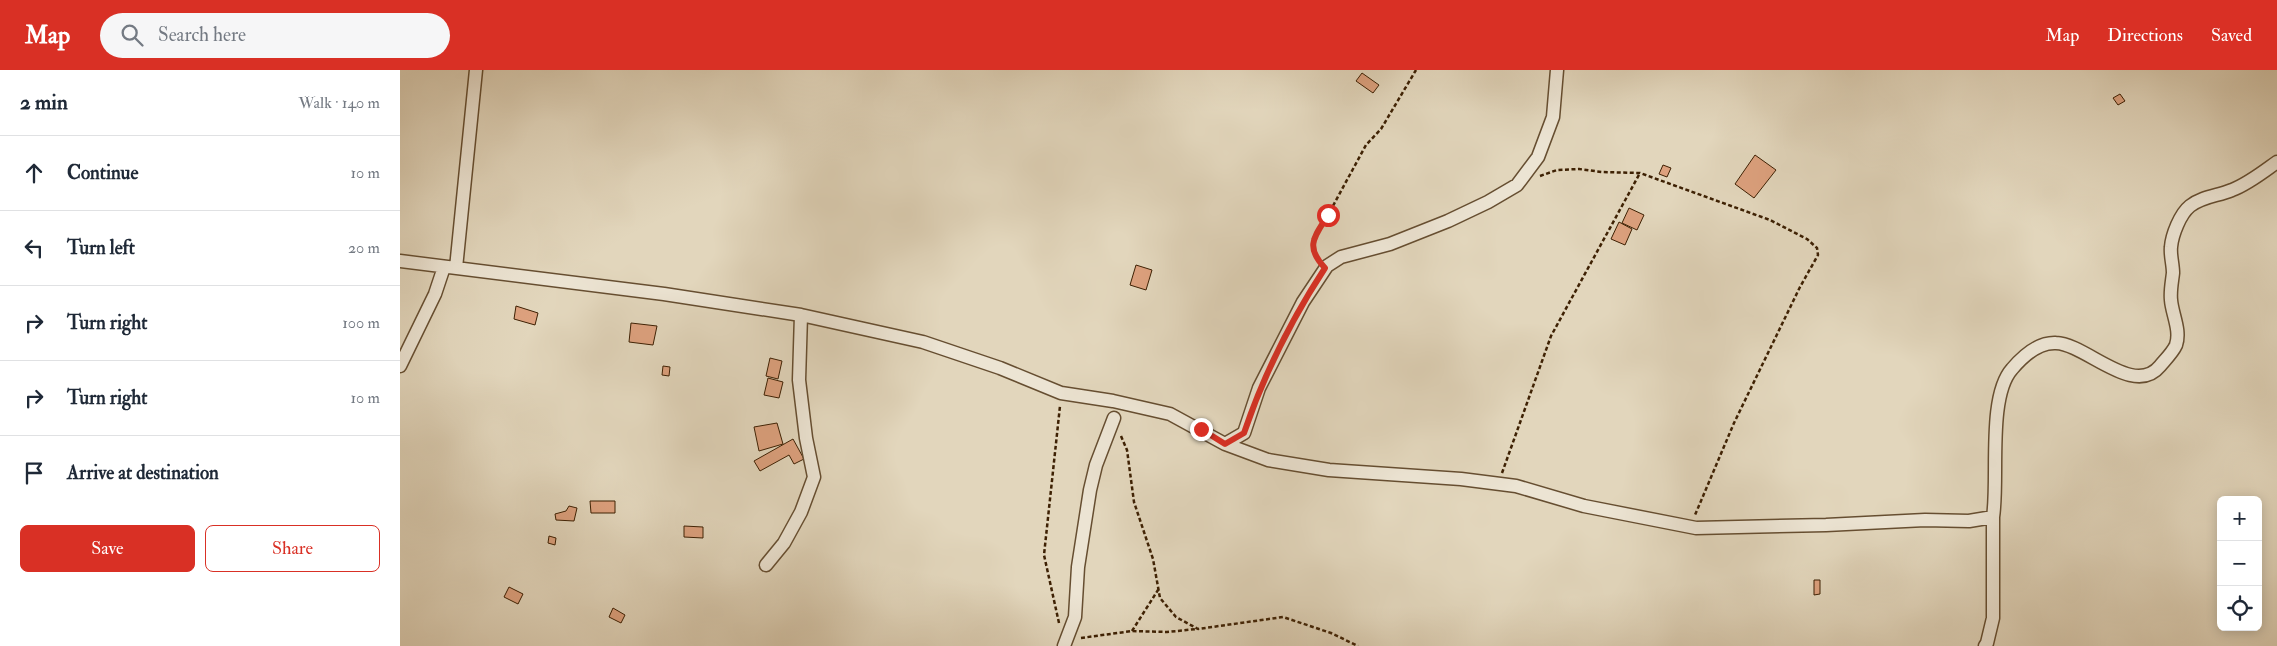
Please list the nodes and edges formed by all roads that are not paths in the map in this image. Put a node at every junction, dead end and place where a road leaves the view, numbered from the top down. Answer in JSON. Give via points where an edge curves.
{"nodes":[{"id":1,"x":476,"y":70,"type":"edge"},
{"id":2,"x":1558,"y":70,"type":"edge"},
{"id":3,"x":2277,"y":162,"type":"edge"},
{"id":4,"x":400,"y":261,"type":"edge"},
{"id":5,"x":450,"y":267,"type":"junction"},
{"id":6,"x":801,"y":314,"type":"junction"},
{"id":7,"x":400,"y":366,"type":"edge"},
{"id":8,"x":1114,"y":418,"type":"road end"},
{"id":9,"x":1225,"y":444,"type":"junction"},
{"id":10,"x":1993,"y":517,"type":"junction"},
{"id":11,"x":766,"y":565,"type":"dead end"},
{"id":12,"x":1064,"y":639,"type":"edge"},
{"id":13,"x":1984,"y":646,"type":"edge"}],
"edges":[{"from":1,"to":5,"type":"street"},
{"from":2,"to":9,"type":"street","via":[[1553,117],[1538,157],[1517,185],[1448,221],[1390,244],[1341,257],[1325,268],[1303,302],[1259,388],[1244,433]]},
{"from":3,"to":10,"type":"street","via":[[2232,190],[2211,194],[2189,207],[2178,223],[2171,246],[2171,300],[2176,320],[2176,344],[2158,368],[2142,377],[2118,372],[2082,351],[2056,343],[2032,349],[2010,370],[2000,395],[1996,423]]},
{"from":4,"to":5,"type":"street"},
{"from":5,"to":6,"type":"street"},
{"from":5,"to":7,"type":"street"},
{"from":6,"to":9,"type":"street","via":[[923,342],[1061,393],[1170,414]]},
{"from":6,"to":11,"type":"street","via":[[799,380],[814,476],[801,512],[784,543]]},
{"from":8,"to":12,"type":"street","via":[[1090,490],[1078,567],[1075,617]]},
{"from":9,"to":10,"type":"street","via":[[1268,460],[1329,470],[1516,486],[1584,506],[1690,527],[1969,521]]},
{"from":10,"to":13,"type":"street","via":[[1993,618]]}]}
